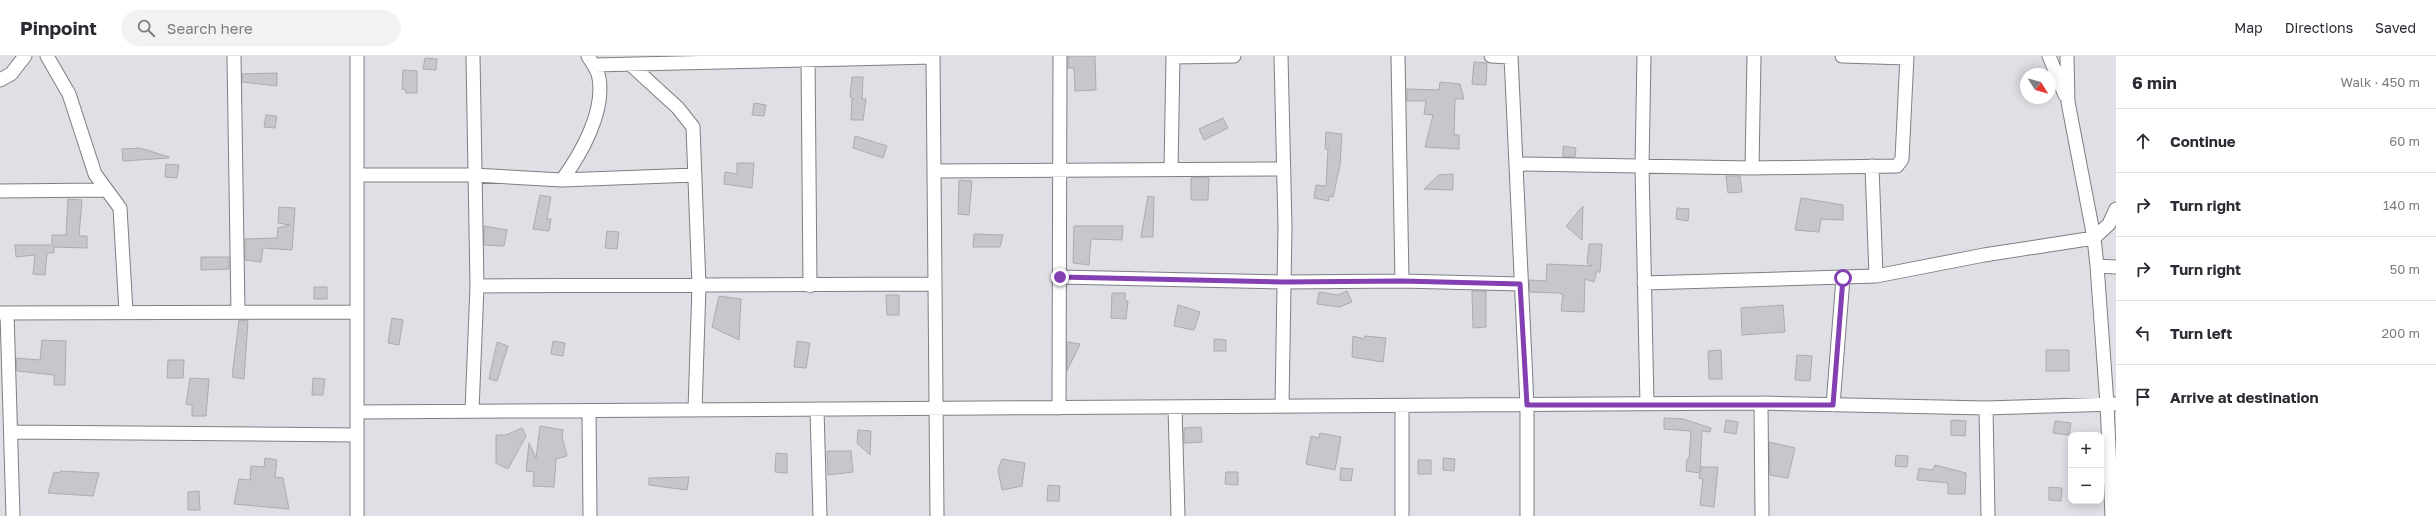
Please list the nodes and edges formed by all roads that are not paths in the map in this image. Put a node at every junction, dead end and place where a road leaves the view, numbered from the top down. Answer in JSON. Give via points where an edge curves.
{"nodes":[{"id":1,"x":25,"y":56,"type":"edge"},
{"id":2,"x":47,"y":56,"type":"edge"},
{"id":3,"x":234,"y":56,"type":"edge"},
{"id":4,"x":357,"y":56,"type":"edge"},
{"id":5,"x":473,"y":56,"type":"edge"},
{"id":6,"x":933,"y":56,"type":"edge"},
{"id":7,"x":1060,"y":56,"type":"edge"},
{"id":8,"x":1234,"y":56,"type":"edge"},
{"id":9,"x":1281,"y":56,"type":"edge"},
{"id":10,"x":1398,"y":56,"type":"edge"},
{"id":11,"x":1491,"y":56,"type":"edge"},
{"id":12,"x":1511,"y":56,"type":"edge"},
{"id":13,"x":1644,"y":56,"type":"edge"},
{"id":14,"x":1754,"y":56,"type":"edge"},
{"id":15,"x":1842,"y":56,"type":"edge"},
{"id":16,"x":2049,"y":56,"type":"edge"},
{"id":17,"x":2067,"y":56,"type":"edge"},
{"id":18,"x":1173,"y":57,"type":"edge"},
{"id":19,"x":1907,"y":57,"type":"edge"},
{"id":20,"x":808,"y":58,"type":"edge"},
{"id":21,"x":591,"y":61,"type":"edge"},
{"id":22,"x":631,"y":65,"type":"junction"},
{"id":23,"x":0,"y":80,"type":"edge"},
{"id":24,"x":2068,"y":102,"type":"junction"},
{"id":25,"x":1517,"y":164,"type":"junction"},
{"id":26,"x":1872,"y":166,"type":"junction"},
{"id":27,"x":1642,"y":167,"type":"junction"},
{"id":28,"x":1752,"y":168,"type":"junction"},
{"id":29,"x":1284,"y":169,"type":"junction"},
{"id":30,"x":1059,"y":170,"type":"junction"},
{"id":31,"x":1171,"y":170,"type":"junction"},
{"id":32,"x":934,"y":171,"type":"junction"},
{"id":33,"x":695,"y":174,"type":"junction"},
{"id":34,"x":357,"y":175,"type":"junction"},
{"id":35,"x":474,"y":175,"type":"junction"},
{"id":36,"x":562,"y":180,"type":"junction"},
{"id":37,"x":105,"y":190,"type":"junction"},
{"id":38,"x":0,"y":191,"type":"edge"},
{"id":39,"x":2116,"y":209,"type":"edge"},
{"id":40,"x":2094,"y":238,"type":"junction"},
{"id":41,"x":2097,"y":266,"type":"junction"},
{"id":42,"x":2116,"y":267,"type":"edge"},
{"id":43,"x":1876,"y":276,"type":"junction"},
{"id":44,"x":1060,"y":277,"type":"junction"},
{"id":45,"x":1843,"y":278,"type":"junction"},
{"id":46,"x":1402,"y":281,"type":"junction"},
{"id":47,"x":1285,"y":282,"type":"junction"},
{"id":48,"x":1644,"y":283,"type":"junction"},
{"id":49,"x":935,"y":284,"type":"junction"},
{"id":50,"x":1520,"y":284,"type":"junction"},
{"id":51,"x":477,"y":286,"type":"junction"},
{"id":52,"x":699,"y":286,"type":"junction"},
{"id":53,"x":810,"y":286,"type":"junction"},
{"id":54,"x":126,"y":312,"type":"junction"},
{"id":55,"x":238,"y":312,"type":"junction"},
{"id":56,"x":355,"y":312,"type":"junction"},
{"id":57,"x":4,"y":313,"type":"edge"},
{"id":58,"x":1761,"y":403,"type":"junction"},
{"id":59,"x":1647,"y":404,"type":"junction"},
{"id":60,"x":2111,"y":404,"type":"edge"},
{"id":61,"x":1527,"y":405,"type":"junction"},
{"id":62,"x":1833,"y":405,"type":"junction"},
{"id":63,"x":1282,"y":406,"type":"junction"},
{"id":64,"x":1402,"y":406,"type":"junction"},
{"id":65,"x":1175,"y":407,"type":"junction"},
{"id":66,"x":1059,"y":408,"type":"junction"},
{"id":67,"x":1986,"y":408,"type":"junction"},
{"id":68,"x":817,"y":409,"type":"junction"},
{"id":69,"x":936,"y":409,"type":"junction"},
{"id":70,"x":695,"y":410,"type":"junction"},
{"id":71,"x":589,"y":411,"type":"junction"},
{"id":72,"x":357,"y":412,"type":"junction"},
{"id":73,"x":472,"y":412,"type":"junction"},
{"id":74,"x":11,"y":432,"type":"junction"},
{"id":75,"x":357,"y":435,"type":"junction"},
{"id":76,"x":13,"y":516,"type":"edge"},
{"id":77,"x":357,"y":516,"type":"edge"},
{"id":78,"x":590,"y":516,"type":"edge"},
{"id":79,"x":820,"y":516,"type":"edge"},
{"id":80,"x":937,"y":516,"type":"edge"},
{"id":81,"x":1178,"y":516,"type":"edge"},
{"id":82,"x":1402,"y":516,"type":"edge"},
{"id":83,"x":1527,"y":516,"type":"edge"},
{"id":84,"x":1762,"y":516,"type":"edge"},
{"id":85,"x":1988,"y":516,"type":"edge"},
{"id":86,"x":2112,"y":516,"type":"edge"}],
"edges":[{"from":1,"to":23,"type":"street","via":[[11,74]]},
{"from":2,"to":37,"type":"street","via":[[69,94],[90,162]]},
{"from":3,"to":55,"type":"street"},
{"from":4,"to":34,"type":"street"},
{"from":5,"to":35,"type":"street"},
{"from":6,"to":20,"type":"street"},
{"from":6,"to":32,"type":"street"},
{"from":7,"to":30,"type":"street"},
{"from":8,"to":18,"type":"street"},
{"from":9,"to":29,"type":"street"},
{"from":10,"to":46,"type":"street"},
{"from":11,"to":12,"type":"street"},
{"from":12,"to":25,"type":"street"},
{"from":13,"to":27,"type":"street"},
{"from":14,"to":28,"type":"street"},
{"from":15,"to":19,"type":"street"},
{"from":16,"to":24,"type":"street"},
{"from":17,"to":24,"type":"street"},
{"from":18,"to":31,"type":"street"},
{"from":19,"to":26,"type":"street","via":[[1902,159],[1897,166]]},
{"from":20,"to":22,"type":"street"},
{"from":20,"to":53,"type":"street"},
{"from":21,"to":22,"type":"street"},
{"from":21,"to":36,"type":"street","via":[[600,80],[595,119],[582,151]]},
{"from":22,"to":33,"type":"street","via":[[678,108],[692,125]]},
{"from":24,"to":40,"type":"street"},
{"from":25,"to":27,"type":"street"},
{"from":25,"to":50,"type":"street"},
{"from":26,"to":28,"type":"street"},
{"from":26,"to":43,"type":"street"},
{"from":27,"to":28,"type":"street"},
{"from":27,"to":48,"type":"street"},
{"from":29,"to":31,"type":"street"},
{"from":29,"to":47,"type":"street"},
{"from":30,"to":31,"type":"street"},
{"from":30,"to":32,"type":"street"},
{"from":30,"to":44,"type":"street"},
{"from":32,"to":49,"type":"street"},
{"from":33,"to":36,"type":"street"},
{"from":33,"to":52,"type":"street"},
{"from":34,"to":35,"type":"street"},
{"from":34,"to":56,"type":"street"},
{"from":35,"to":36,"type":"street"},
{"from":35,"to":51,"type":"street"},
{"from":37,"to":38,"type":"street"},
{"from":37,"to":54,"type":"street","via":[[116,201],[121,212]]},
{"from":39,"to":40,"type":"street","via":[[2109,224]]},
{"from":40,"to":41,"type":"street"},
{"from":40,"to":43,"type":"street","via":[[1984,255]]},
{"from":41,"to":42,"type":"street"},
{"from":41,"to":60,"type":"street"},
{"from":43,"to":45,"type":"street"},
{"from":44,"to":47,"type":"street"},
{"from":44,"to":66,"type":"street"},
{"from":45,"to":48,"type":"street"},
{"from":45,"to":62,"type":"street"},
{"from":46,"to":47,"type":"street"},
{"from":46,"to":50,"type":"street"},
{"from":47,"to":63,"type":"street"},
{"from":48,"to":59,"type":"street"},
{"from":49,"to":53,"type":"street"},
{"from":49,"to":69,"type":"street"},
{"from":50,"to":61,"type":"street"},
{"from":51,"to":52,"type":"street"},
{"from":51,"to":73,"type":"street"},
{"from":52,"to":53,"type":"street"},
{"from":52,"to":70,"type":"street"},
{"from":54,"to":55,"type":"street"},
{"from":54,"to":57,"type":"street"},
{"from":55,"to":56,"type":"street"},
{"from":56,"to":72,"type":"street"},
{"from":57,"to":74,"type":"street"},
{"from":58,"to":59,"type":"street"},
{"from":58,"to":62,"type":"street"},
{"from":58,"to":84,"type":"street"},
{"from":59,"to":61,"type":"street"},
{"from":60,"to":67,"type":"street"},
{"from":60,"to":86,"type":"street"},
{"from":61,"to":64,"type":"street"},
{"from":61,"to":83,"type":"street"},
{"from":62,"to":67,"type":"street"},
{"from":63,"to":64,"type":"street"},
{"from":63,"to":65,"type":"street"},
{"from":64,"to":82,"type":"street"},
{"from":65,"to":66,"type":"street"},
{"from":65,"to":81,"type":"street"},
{"from":66,"to":69,"type":"street"},
{"from":67,"to":85,"type":"street"},
{"from":68,"to":69,"type":"street"},
{"from":68,"to":70,"type":"street"},
{"from":68,"to":79,"type":"street"},
{"from":69,"to":80,"type":"street"},
{"from":70,"to":71,"type":"street"},
{"from":71,"to":73,"type":"street"},
{"from":71,"to":78,"type":"street"},
{"from":72,"to":73,"type":"street"},
{"from":72,"to":75,"type":"street"},
{"from":74,"to":75,"type":"street"},
{"from":74,"to":76,"type":"street"},
{"from":75,"to":77,"type":"street"}]}
